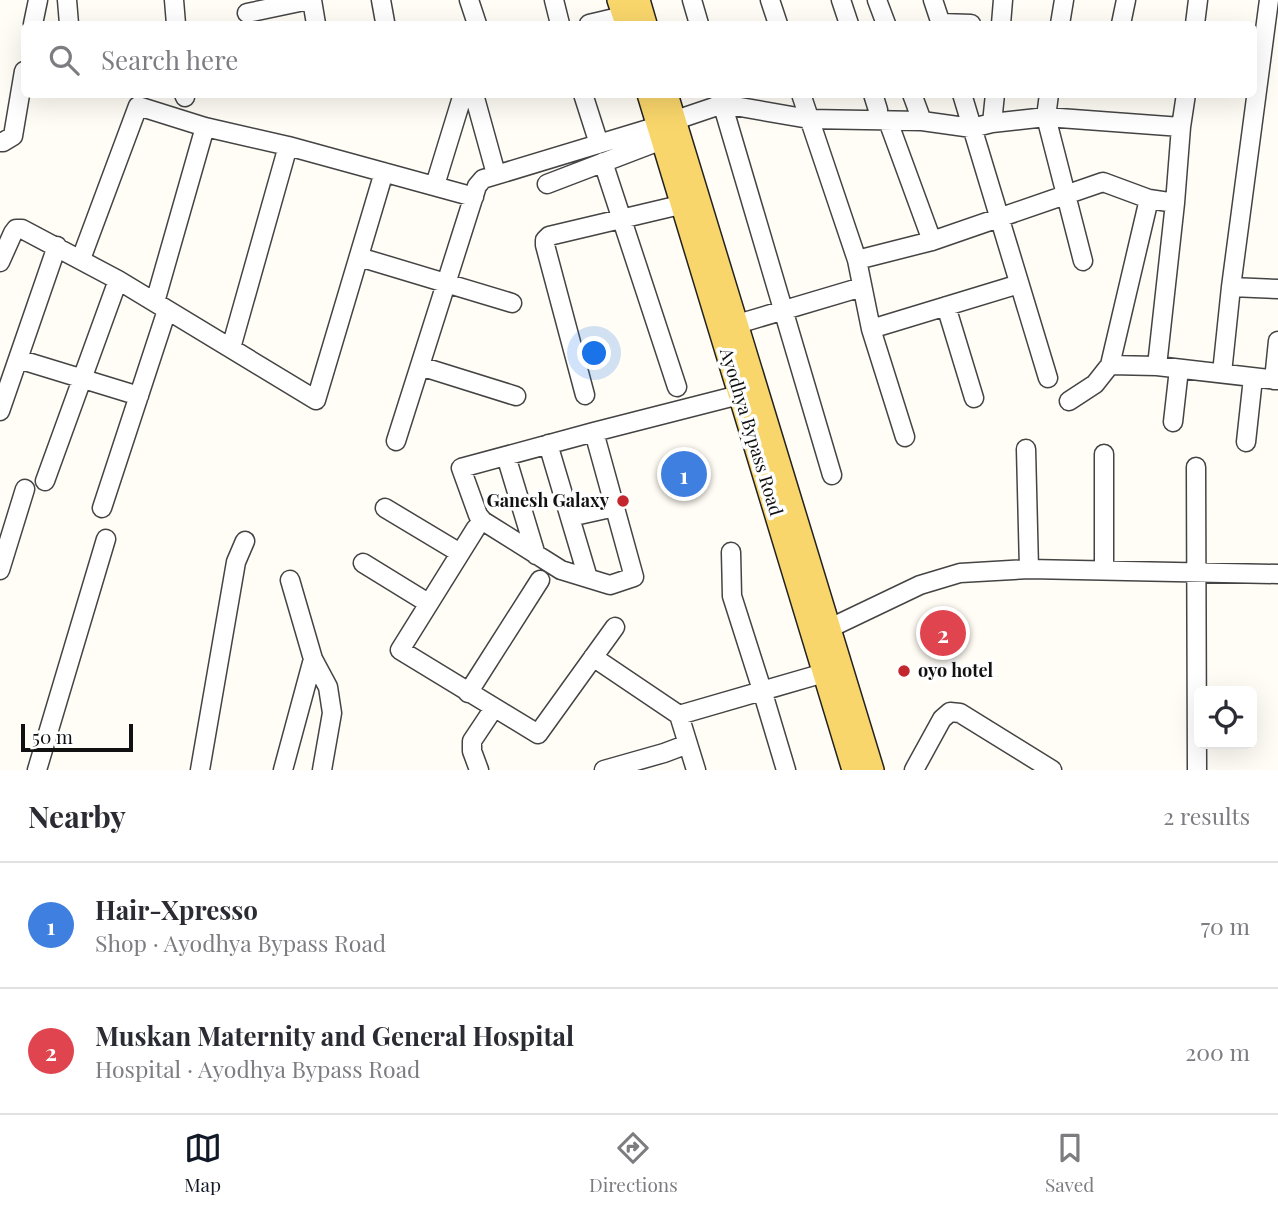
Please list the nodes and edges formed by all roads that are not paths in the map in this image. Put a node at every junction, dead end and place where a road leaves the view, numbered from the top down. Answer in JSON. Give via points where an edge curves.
{"nodes":[{"id":1,"x":38,"y":0,"type":"edge"},
{"id":2,"x":67,"y":0,"type":"edge"},
{"id":3,"x":174,"y":0,"type":"edge"},
{"id":4,"x":311,"y":0,"type":"edge"},
{"id":5,"x":381,"y":0,"type":"edge"},
{"id":6,"x":469,"y":0,"type":"edge"},
{"id":7,"x":554,"y":0,"type":"edge"},
{"id":8,"x":639,"y":0,"type":"edge"},
{"id":9,"x":692,"y":0,"type":"edge"},
{"id":10,"x":770,"y":0,"type":"edge"},
{"id":11,"x":841,"y":0,"type":"edge"},
{"id":12,"x":877,"y":0,"type":"edge"},
{"id":13,"x":933,"y":0,"type":"edge"},
{"id":14,"x":1003,"y":0,"type":"edge"},
{"id":15,"x":1064,"y":0,"type":"edge"},
{"id":16,"x":1126,"y":0,"type":"edge"},
{"id":17,"x":1198,"y":0,"type":"edge"},
{"id":18,"x":1269,"y":0,"type":"edge"},
{"id":19,"x":247,"y":12,"type":"edge"},
{"id":20,"x":622,"y":13,"type":"edge"},
{"id":21,"x":34,"y":21,"type":"edge"},
{"id":22,"x":69,"y":21,"type":"edge"},
{"id":23,"x":176,"y":21,"type":"edge"},
{"id":24,"x":315,"y":21,"type":"edge"},
{"id":25,"x":385,"y":21,"type":"edge"},
{"id":26,"x":476,"y":21,"type":"edge"},
{"id":27,"x":559,"y":21,"type":"edge"},
{"id":28,"x":598,"y":21,"type":"edge"},
{"id":29,"x":645,"y":21,"type":"edge"},
{"id":30,"x":698,"y":21,"type":"edge"},
{"id":31,"x":777,"y":21,"type":"edge"},
{"id":32,"x":848,"y":21,"type":"edge"},
{"id":33,"x":885,"y":21,"type":"edge"},
{"id":34,"x":940,"y":21,"type":"edge"},
{"id":35,"x":1001,"y":21,"type":"edge"},
{"id":36,"x":1060,"y":21,"type":"edge"},
{"id":37,"x":1122,"y":21,"type":"edge"},
{"id":38,"x":1195,"y":21,"type":"edge"},
{"id":39,"x":21,"y":89,"type":"edge"},
{"id":40,"x":1257,"y":91,"type":"edge"},
{"id":41,"x":462,"y":98,"type":"edge"},
{"id":42,"x":475,"y":98,"type":"edge"},
{"id":43,"x":584,"y":98,"type":"edge"},
{"id":44,"x":650,"y":98,"type":"edge"},
{"id":45,"x":667,"y":98,"type":"edge"},
{"id":46,"x":802,"y":98,"type":"edge"},
{"id":47,"x":913,"y":98,"type":"edge"},
{"id":48,"x":963,"y":98,"type":"edge"},
{"id":49,"x":995,"y":98,"type":"edge"},
{"id":50,"x":1048,"y":98,"type":"edge"},
{"id":51,"x":1185,"y":98,"type":"edge"},
{"id":52,"x":1256,"y":98,"type":"edge"},
{"id":53,"x":721,"y":99,"type":"edge"},
{"id":54,"x":880,"y":108,"type":"edge"},
{"id":55,"x":1046,"y":117,"type":"junction"},
{"id":56,"x":809,"y":119,"type":"junction"},
{"id":57,"x":922,"y":121,"type":"junction"},
{"id":58,"x":992,"y":123,"type":"junction"},
{"id":59,"x":205,"y":127,"type":"junction"},
{"id":60,"x":1181,"y":127,"type":"junction"},
{"id":61,"x":972,"y":128,"type":"junction"},
{"id":62,"x":665,"y":129,"type":"junction"},
{"id":63,"x":0,"y":142,"type":"edge"},
{"id":64,"x":288,"y":146,"type":"junction"},
{"id":65,"x":601,"y":153,"type":"junction"},
{"id":66,"x":384,"y":172,"type":"junction"},
{"id":67,"x":496,"y":174,"type":"junction"},
{"id":68,"x":547,"y":184,"type":"dead end"},
{"id":69,"x":435,"y":186,"type":"junction"},
{"id":70,"x":1066,"y":194,"type":"junction"},
{"id":71,"x":474,"y":197,"type":"junction"},
{"id":72,"x":1149,"y":199,"type":"junction"},
{"id":73,"x":1175,"y":203,"type":"junction"},
{"id":74,"x":680,"y":205,"type":"junction"},
{"id":75,"x":623,"y":218,"type":"junction"},
{"id":76,"x":1000,"y":219,"type":"junction"},
{"id":77,"x":932,"y":242,"type":"junction"},
{"id":78,"x":57,"y":246,"type":"junction"},
{"id":79,"x":359,"y":257,"type":"junction"},
{"id":80,"x":81,"y":259,"type":"junction"},
{"id":81,"x":857,"y":260,"type":"junction"},
{"id":82,"x":1083,"y":261,"type":"dead end"},
{"id":83,"x":0,"y":262,"type":"edge"},
{"id":84,"x":118,"y":280,"type":"junction"},
{"id":85,"x":446,"y":284,"type":"junction"},
{"id":86,"x":1019,"y":284,"type":"junction"},
{"id":87,"x":862,"y":287,"type":"junction"},
{"id":88,"x":1231,"y":287,"type":"junction"},
{"id":89,"x":1278,"y":289,"type":"edge"},
{"id":90,"x":512,"y":303,"type":"dead end"},
{"id":91,"x":161,"y":306,"type":"junction"},
{"id":92,"x":946,"y":306,"type":"junction"},
{"id":93,"x":783,"y":309,"type":"junction"},
{"id":94,"x":728,"y":327,"type":"junction"},
{"id":95,"x":871,"y":329,"type":"junction"},
{"id":96,"x":1278,"y":341,"type":"edge"},
{"id":97,"x":231,"y":348,"type":"junction"},
{"id":98,"x":18,"y":359,"type":"junction"},
{"id":99,"x":1110,"y":365,"type":"junction"},
{"id":100,"x":420,"y":366,"type":"junction"},
{"id":101,"x":1157,"y":366,"type":"junction"},
{"id":102,"x":1179,"y":369,"type":"junction"},
{"id":103,"x":1222,"y":373,"type":"junction"},
{"id":104,"x":1048,"y":378,"type":"dead end"},
{"id":105,"x":1252,"y":378,"type":"junction"},
{"id":106,"x":83,"y":379,"type":"junction"},
{"id":107,"x":1276,"y":380,"type":"edge"},
{"id":108,"x":677,"y":387,"type":"dead end"},
{"id":109,"x":585,"y":395,"type":"dead end"},
{"id":110,"x":739,"y":395,"type":"junction"},
{"id":111,"x":139,"y":396,"type":"junction"},
{"id":112,"x":516,"y":396,"type":"dead end"},
{"id":113,"x":974,"y":398,"type":"dead end"},
{"id":114,"x":1069,"y":401,"type":"dead end"},
{"id":115,"x":0,"y":411,"type":"edge"},
{"id":116,"x":1172,"y":422,"type":"dead end"},
{"id":117,"x":594,"y":432,"type":"junction"},
{"id":118,"x":905,"y":437,"type":"dead end"},
{"id":119,"x":396,"y":442,"type":"dead end"},
{"id":120,"x":1246,"y":442,"type":"dead end"},
{"id":121,"x":548,"y":444,"type":"junction"},
{"id":122,"x":1026,"y":449,"type":"dead end"},
{"id":123,"x":1104,"y":454,"type":"dead end"},
{"id":124,"x":506,"y":456,"type":"junction"},
{"id":125,"x":1196,"y":467,"type":"dead end"},
{"id":126,"x":832,"y":475,"type":"dead end"},
{"id":127,"x":45,"y":481,"type":"dead end"},
{"id":128,"x":25,"y":489,"type":"dead end"},
{"id":129,"x":615,"y":507,"type":"junction"},
{"id":130,"x":385,"y":508,"type":"dead end"},
{"id":131,"x":102,"y":509,"type":"dead end"},
{"id":132,"x":570,"y":517,"type":"junction"},
{"id":133,"x":476,"y":528,"type":"dead end"},
{"id":134,"x":106,"y":538,"type":"dead end"},
{"id":135,"x":245,"y":541,"type":"dead end"},
{"id":136,"x":731,"y":552,"type":"dead end"},
{"id":137,"x":460,"y":553,"type":"junction"},
{"id":138,"x":536,"y":555,"type":"junction"},
{"id":139,"x":363,"y":563,"type":"dead end"},
{"id":140,"x":1029,"y":569,"type":"junction"},
{"id":141,"x":0,"y":570,"type":"edge"},
{"id":142,"x":1104,"y":570,"type":"junction"},
{"id":143,"x":1196,"y":571,"type":"junction"},
{"id":144,"x":1278,"y":574,"type":"edge"},
{"id":145,"x":587,"y":578,"type":"junction"},
{"id":146,"x":290,"y":580,"type":"dead end"},
{"id":147,"x":540,"y":580,"type":"dead end"},
{"id":148,"x":428,"y":603,"type":"junction"},
{"id":149,"x":615,"y":627,"type":"dead end"},
{"id":150,"x":830,"y":628,"type":"junction"},
{"id":151,"x":593,"y":657,"type":"junction"},
{"id":152,"x":313,"y":659,"type":"junction"},
{"id":153,"x":824,"y":673,"type":"junction"},
{"id":154,"x":762,"y":690,"type":"junction"},
{"id":155,"x":468,"y":693,"type":"junction"},
{"id":156,"x":494,"y":708,"type":"junction"},
{"id":157,"x":679,"y":715,"type":"junction"},
{"id":158,"x":688,"y":744,"type":"junction"},
{"id":159,"x":666,"y":762,"type":"edge"},
{"id":160,"x":37,"y":770,"type":"edge"},
{"id":161,"x":200,"y":770,"type":"edge"},
{"id":162,"x":283,"y":770,"type":"edge"},
{"id":163,"x":322,"y":770,"type":"edge"},
{"id":164,"x":479,"y":770,"type":"edge"},
{"id":165,"x":604,"y":770,"type":"edge"},
{"id":166,"x":696,"y":770,"type":"edge"},
{"id":167,"x":786,"y":770,"type":"edge"},
{"id":168,"x":853,"y":770,"type":"edge"},
{"id":169,"x":873,"y":770,"type":"edge"},
{"id":170,"x":914,"y":770,"type":"edge"},
{"id":171,"x":1052,"y":770,"type":"edge"},
{"id":172,"x":1197,"y":770,"type":"edge"}],
"edges":[{"from":1,"to":21,"type":"street"},
{"from":2,"to":22,"type":"street"},
{"from":3,"to":23,"type":"street"},
{"from":4,"to":19,"type":"street"},
{"from":4,"to":24,"type":"street"},
{"from":5,"to":25,"type":"street"},
{"from":6,"to":26,"type":"street"},
{"from":7,"to":27,"type":"street"},
{"from":8,"to":29,"type":"main road"},
{"from":9,"to":30,"type":"street"},
{"from":10,"to":31,"type":"street"},
{"from":11,"to":32,"type":"street"},
{"from":12,"to":33,"type":"street"},
{"from":13,"to":34,"type":"street"},
{"from":14,"to":35,"type":"street"},
{"from":15,"to":36,"type":"street"},
{"from":16,"to":37,"type":"street"},
{"from":17,"to":38,"type":"street"},
{"from":18,"to":40,"type":"street"},
{"from":20,"to":28,"type":"street"},
{"from":39,"to":63,"type":"street","via":[[13,136]]},
{"from":41,"to":69,"type":"street"},
{"from":42,"to":67,"type":"street"},
{"from":43,"to":65,"type":"street"},
{"from":44,"to":62,"type":"main road","name":"Ayodhya Bypass Road"},
{"from":45,"to":62,"type":"main road","name":"Ayodhya Bypass Road"},
{"from":46,"to":56,"type":"street"},
{"from":47,"to":57,"type":"street"},
{"from":48,"to":61,"type":"street"},
{"from":49,"to":58,"type":"street"},
{"from":50,"to":55,"type":"street"},
{"from":51,"to":60,"type":"street"},
{"from":52,"to":88,"type":"street"},
{"from":53,"to":56,"type":"street"},
{"from":53,"to":62,"type":"street"},
{"from":53,"to":93,"type":"street"},
{"from":54,"to":56,"type":"street"},
{"from":54,"to":57,"type":"street"},
{"from":54,"to":77,"type":"street"},
{"from":55,"to":58,"type":"street"},
{"from":55,"to":60,"type":"street"},
{"from":55,"to":70,"type":"street"},
{"from":56,"to":81,"type":"street"},
{"from":57,"to":61,"type":"street"},
{"from":58,"to":61,"type":"street"},
{"from":59,"to":64,"type":"street"},
{"from":59,"to":80,"type":"street","via":[[138,106]]},
{"from":59,"to":91,"type":"street"},
{"from":60,"to":73,"type":"street"},
{"from":61,"to":76,"type":"street"},
{"from":62,"to":65,"type":"street"},
{"from":62,"to":74,"type":"main road","name":"Ayodhya Bypass Road"},
{"from":62,"to":94,"type":"main road","name":"Ayodhya Bypass Road"},
{"from":64,"to":66,"type":"street"},
{"from":64,"to":97,"type":"street"},
{"from":65,"to":67,"type":"street"},
{"from":65,"to":68,"type":"street"},
{"from":65,"to":75,"type":"street"},
{"from":66,"to":69,"type":"street"},
{"from":66,"to":79,"type":"street"},
{"from":67,"to":71,"type":"street","via":[[483,179]]},
{"from":69,"to":71,"type":"street"},
{"from":70,"to":72,"type":"street","via":[[1103,182]]},
{"from":70,"to":76,"type":"street"},
{"from":70,"to":82,"type":"street"},
{"from":71,"to":85,"type":"street"},
{"from":72,"to":73,"type":"street"},
{"from":72,"to":99,"type":"street"},
{"from":73,"to":101,"type":"street"},
{"from":74,"to":75,"type":"street"},
{"from":74,"to":94,"type":"main road","name":"Ayodhya Bypass Road"},
{"from":75,"to":108,"type":"street"},
{"from":75,"to":109,"type":"street","via":[[545,240]]},
{"from":76,"to":77,"type":"street"},
{"from":76,"to":86,"type":"street"},
{"from":77,"to":81,"type":"street"},
{"from":78,"to":80,"type":"street"},
{"from":78,"to":83,"type":"street","via":[[16,229]]},
{"from":78,"to":98,"type":"street"},
{"from":79,"to":85,"type":"street"},
{"from":79,"to":97,"type":"street","via":[[316,400]]},
{"from":80,"to":84,"type":"street"},
{"from":81,"to":87,"type":"street"},
{"from":84,"to":91,"type":"street"},
{"from":84,"to":106,"type":"street"},
{"from":85,"to":90,"type":"street"},
{"from":85,"to":100,"type":"street"},
{"from":86,"to":92,"type":"street"},
{"from":86,"to":104,"type":"street"},
{"from":87,"to":93,"type":"street"},
{"from":87,"to":95,"type":"street"},
{"from":88,"to":89,"type":"street"},
{"from":88,"to":103,"type":"street"},
{"from":91,"to":97,"type":"street"},
{"from":91,"to":111,"type":"street"},
{"from":92,"to":95,"type":"street"},
{"from":92,"to":113,"type":"street"},
{"from":93,"to":94,"type":"street"},
{"from":93,"to":126,"type":"street"},
{"from":94,"to":110,"type":"main road","name":"Ayodhya Bypass Road"},
{"from":94,"to":150,"type":"main road","name":"Ayodhya Bypass Road"},
{"from":95,"to":118,"type":"street"},
{"from":96,"to":107,"type":"street"},
{"from":98,"to":106,"type":"street"},
{"from":98,"to":115,"type":"street"},
{"from":99,"to":101,"type":"street"},
{"from":99,"to":114,"type":"street","via":[[1095,384]]},
{"from":100,"to":112,"type":"street"},
{"from":100,"to":119,"type":"street"},
{"from":101,"to":102,"type":"street"},
{"from":102,"to":103,"type":"street"},
{"from":102,"to":116,"type":"street"},
{"from":103,"to":105,"type":"street"},
{"from":105,"to":107,"type":"street"},
{"from":105,"to":120,"type":"street"},
{"from":106,"to":111,"type":"street"},
{"from":106,"to":127,"type":"street"},
{"from":110,"to":117,"type":"street"},
{"from":110,"to":153,"type":"main road","name":"Ayodhya Bypass Road"},
{"from":111,"to":131,"type":"street"},
{"from":117,"to":121,"type":"street"},
{"from":117,"to":129,"type":"street"},
{"from":121,"to":124,"type":"street"},
{"from":121,"to":132,"type":"street"},
{"from":122,"to":140,"type":"street"},
{"from":123,"to":142,"type":"street"},
{"from":124,"to":138,"type":"street"},
{"from":124,"to":138,"type":"street","via":[[461,468],[483,521]]},
{"from":125,"to":143,"type":"street"},
{"from":128,"to":141,"type":"street"},
{"from":129,"to":132,"type":"street"},
{"from":129,"to":145,"type":"street","via":[[635,577],[610,585]]},
{"from":130,"to":137,"type":"street"},
{"from":132,"to":145,"type":"street"},
{"from":133,"to":137,"type":"street"},
{"from":134,"to":160,"type":"street"},
{"from":135,"to":161,"type":"street","via":[[236,562]]},
{"from":136,"to":154,"type":"street","via":[[732,596]]},
{"from":137,"to":148,"type":"street"},
{"from":138,"to":145,"type":"street"},
{"from":139,"to":148,"type":"street"},
{"from":140,"to":142,"type":"street"},
{"from":140,"to":150,"type":"street","via":[[960,573],[920,585]]},
{"from":142,"to":143,"type":"street"},
{"from":143,"to":144,"type":"street"},
{"from":143,"to":172,"type":"street"},
{"from":146,"to":152,"type":"street"},
{"from":147,"to":155,"type":"street"},
{"from":148,"to":155,"type":"street","via":[[400,650]]},
{"from":149,"to":151,"type":"street"},
{"from":150,"to":169,"type":"main road","name":"Ayodhya Bypass Road"},
{"from":151,"to":156,"type":"street","via":[[538,734]]},
{"from":151,"to":157,"type":"street"},
{"from":152,"to":162,"type":"street"},
{"from":152,"to":163,"type":"street","via":[[328,687],[332,713]]},
{"from":153,"to":154,"type":"street"},
{"from":153,"to":168,"type":"main road","name":"Ayodhya Bypass Road"},
{"from":154,"to":157,"type":"street"},
{"from":154,"to":167,"type":"street"},
{"from":155,"to":156,"type":"street"},
{"from":156,"to":164,"type":"street","via":[[472,741]]},
{"from":157,"to":158,"type":"street"},
{"from":158,"to":159,"type":"street"},
{"from":158,"to":166,"type":"street"},
{"from":159,"to":165,"type":"street"},
{"from":170,"to":171,"type":"street","via":[[950,712],[960,713]]}]}
